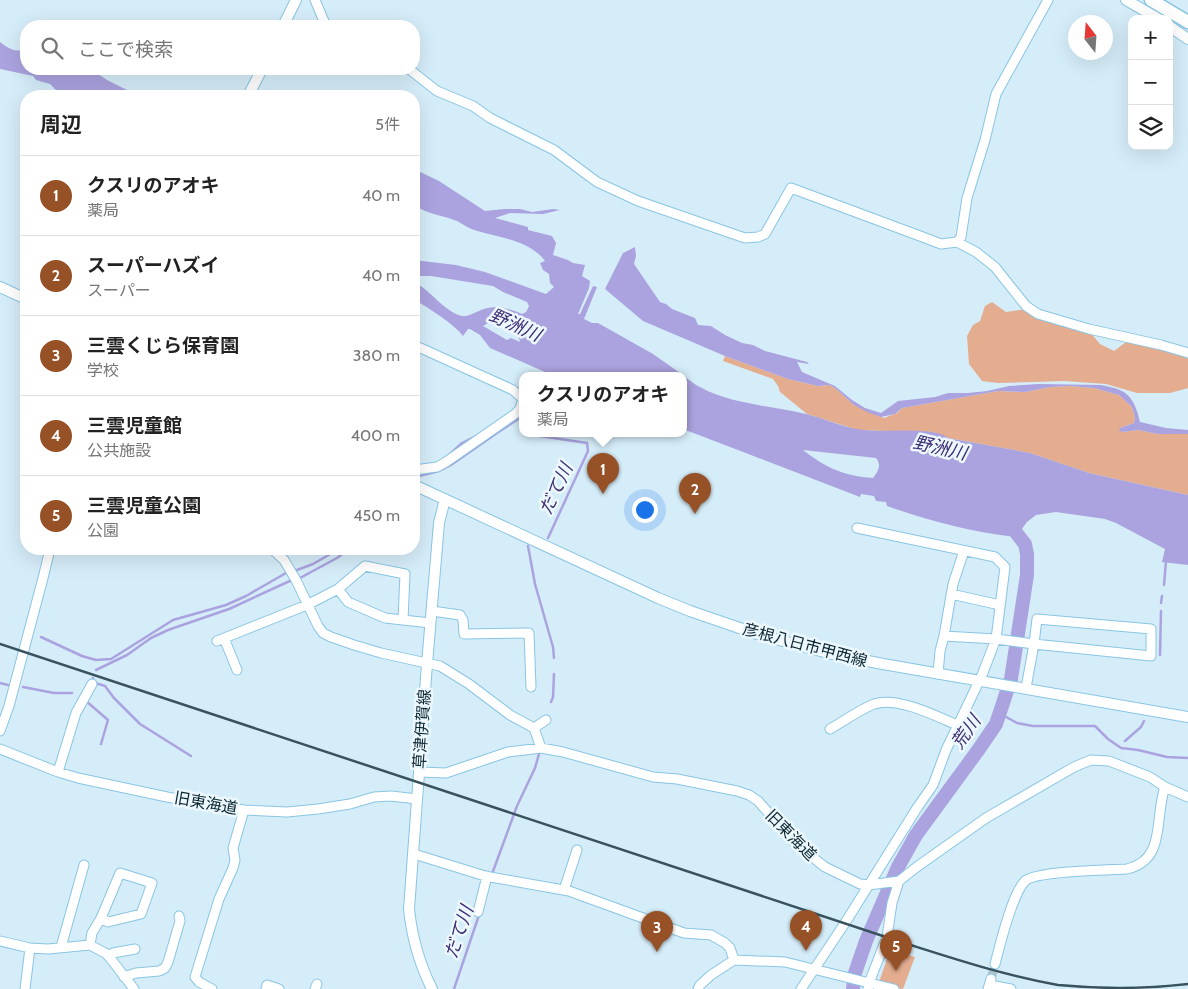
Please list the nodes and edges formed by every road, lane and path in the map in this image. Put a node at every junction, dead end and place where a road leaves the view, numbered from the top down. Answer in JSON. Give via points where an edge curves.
{"nodes":[{"id":1,"x":296,"y":0,"type":"edge"},
{"id":2,"x":314,"y":0,"type":"edge"},
{"id":3,"x":1048,"y":0,"type":"edge"},
{"id":4,"x":1126,"y":0,"type":"edge"},
{"id":5,"x":1151,"y":0,"type":"edge"},
{"id":6,"x":1151,"y":15,"type":"edge"},
{"id":7,"x":286,"y":20,"type":"edge"},
{"id":8,"x":323,"y":20,"type":"edge"},
{"id":9,"x":1188,"y":22,"type":"edge"},
{"id":10,"x":1173,"y":29,"type":"edge"},
{"id":11,"x":1188,"y":39,"type":"edge"},
{"id":12,"x":259,"y":75,"type":"edge"},
{"id":13,"x":417,"y":75,"type":"edge"},
{"id":14,"x":251,"y":90,"type":"edge"},
{"id":15,"x":957,"y":242,"type":"junction"},
{"id":16,"x":0,"y":287,"type":"edge"},
{"id":17,"x":20,"y":296,"type":"edge"},
{"id":18,"x":420,"y":348,"type":"edge"},
{"id":19,"x":1188,"y":353,"type":"edge"},
{"id":20,"x":519,"y":396,"type":"edge"},
{"id":21,"x":519,"y":410,"type":"edge"},
{"id":22,"x":420,"y":469,"type":"edge"},
{"id":23,"x":420,"y":488,"type":"edge"},
{"id":24,"x":445,"y":500,"type":"junction"},
{"id":25,"x":857,"y":528,"type":"dead end"},
{"id":26,"x":964,"y":551,"type":"junction"},
{"id":27,"x":49,"y":555,"type":"edge"},
{"id":28,"x":279,"y":555,"type":"edge"},
{"id":29,"x":338,"y":589,"type":"junction"},
{"id":30,"x":951,"y":594,"type":"junction"},
{"id":31,"x":307,"y":605,"type":"junction"},
{"id":32,"x":1000,"y":605,"type":"junction"},
{"id":33,"x":432,"y":611,"type":"junction"},
{"id":34,"x":403,"y":620,"type":"junction"},
{"id":35,"x":430,"y":623,"type":"junction"},
{"id":36,"x":944,"y":636,"type":"junction"},
{"id":37,"x":998,"y":639,"type":"junction"},
{"id":38,"x":1030,"y":644,"type":"junction"},
{"id":39,"x":427,"y":664,"type":"junction"},
{"id":40,"x":237,"y":670,"type":"dead end"},
{"id":41,"x":938,"y":674,"type":"junction"},
{"id":42,"x":979,"y":681,"type":"junction"},
{"id":43,"x":92,"y":684,"type":"dead end"},
{"id":44,"x":531,"y":687,"type":"dead end"},
{"id":45,"x":1026,"y":688,"type":"junction"},
{"id":46,"x":1188,"y":717,"type":"edge"},
{"id":47,"x":546,"y":720,"type":"dead end"},
{"id":48,"x":957,"y":725,"type":"junction"},
{"id":49,"x":534,"y":728,"type":"junction"},
{"id":50,"x":830,"y":729,"type":"dead end"},
{"id":51,"x":0,"y":731,"type":"edge"},
{"id":52,"x":541,"y":748,"type":"junction"},
{"id":53,"x":0,"y":749,"type":"edge"},
{"id":54,"x":58,"y":772,"type":"junction"},
{"id":55,"x":418,"y":772,"type":"junction"},
{"id":56,"x":1165,"y":786,"type":"junction"},
{"id":57,"x":1188,"y":797,"type":"edge"},
{"id":58,"x":417,"y":799,"type":"junction"},
{"id":59,"x":244,"y":810,"type":"junction"},
{"id":60,"x":577,"y":850,"type":"dead end"},
{"id":61,"x":414,"y":854,"type":"junction"},
{"id":62,"x":84,"y":865,"type":"dead end"},
{"id":63,"x":487,"y":876,"type":"junction"},
{"id":64,"x":899,"y":881,"type":"junction"},
{"id":65,"x":871,"y":885,"type":"junction"},
{"id":66,"x":564,"y":890,"type":"junction"},
{"id":67,"x":478,"y":912,"type":"dead end"},
{"id":68,"x":179,"y":916,"type":"dead end"},
{"id":69,"x":101,"y":918,"type":"junction"},
{"id":70,"x":0,"y":941,"type":"edge"},
{"id":71,"x":90,"y":945,"type":"junction"},
{"id":72,"x":62,"y":947,"type":"junction"},
{"id":73,"x":30,"y":948,"type":"junction"},
{"id":74,"x":135,"y":948,"type":"dead end"},
{"id":75,"x":108,"y":956,"type":"junction"},
{"id":76,"x":734,"y":960,"type":"junction"},
{"id":77,"x":995,"y":964,"type":"tunnel mouth"},
{"id":78,"x":813,"y":970,"type":"junction"},
{"id":79,"x":991,"y":979,"type":"tunnel mouth"},
{"id":80,"x":127,"y":984,"type":"edge"},
{"id":81,"x":867,"y":984,"type":"edge"},
{"id":82,"x":25,"y":989,"type":"edge"},
{"id":83,"x":212,"y":989,"type":"edge"},
{"id":84,"x":266,"y":989,"type":"edge"},
{"id":85,"x":280,"y":989,"type":"edge"},
{"id":86,"x":432,"y":989,"type":"edge"},
{"id":87,"x":698,"y":989,"type":"edge"},
{"id":88,"x":801,"y":989,"type":"edge"},
{"id":89,"x":894,"y":989,"type":"edge"},
{"id":90,"x":988,"y":989,"type":"edge"},
{"id":91,"x":994,"y":989,"type":"edge"},
{"id":92,"x":1012,"y":989,"type":"edge"}],
"edges":[{"from":1,"to":7,"type":"main road"},
{"from":2,"to":8,"type":"street"},
{"from":3,"to":15,"type":"street","via":[[996,94],[967,198],[962,237]]},
{"from":4,"to":6,"type":"main road"},
{"from":5,"to":9,"type":"highway"},
{"from":10,"to":11,"type":"main road"},
{"from":12,"to":14,"type":"main road"},
{"from":13,"to":15,"type":"street","via":[[438,91],[554,150],[597,182],[638,201],[745,238],[764,234],[791,188],[941,244]]},
{"from":15,"to":19,"type":"street","via":[[995,267],[1026,306],[1038,314]]},
{"from":16,"to":17,"type":"main road"},
{"from":18,"to":20,"type":"street","via":[[513,390]]},
{"from":21,"to":22,"type":"street","via":[[446,462]]},
{"from":23,"to":24,"type":"main road"},
{"from":24,"to":33,"type":"main road","name":"草津伊賀線","via":[[439,523]]},
{"from":24,"to":41,"type":"main road","name":"彦根八日市甲西線","via":[[690,611],[828,653]]},
{"from":25,"to":26,"type":"street"},
{"from":26,"to":30,"type":"street"},
{"from":26,"to":32,"type":"street","via":[[995,557],[1004,567]]},
{"from":27,"to":51,"type":"street"},
{"from":28,"to":31,"type":"street","via":[[296,580]]},
{"from":29,"to":31,"type":"street"},
{"from":29,"to":34,"type":"street","via":[[348,602],[385,618]]},
{"from":29,"to":34,"type":"street","via":[[365,566],[406,574]]},
{"from":30,"to":32,"type":"street"},
{"from":30,"to":36,"type":"street"},
{"from":31,"to":39,"type":"street","via":[[323,633],[331,637]]},
{"from":31,"to":40,"type":"street","via":[[220,640]]},
{"from":32,"to":37,"type":"street"},
{"from":33,"to":35,"type":"main road","name":"草津伊賀線"},
{"from":33,"to":44,"type":"street","via":[[460,615],[464,634],[529,633]]},
{"from":34,"to":35,"type":"street"},
{"from":35,"to":39,"type":"main road","name":"草津伊賀線"},
{"from":36,"to":37,"type":"street"},
{"from":36,"to":41,"type":"street"},
{"from":37,"to":38,"type":"street"},
{"from":37,"to":42,"type":"street"},
{"from":38,"to":38,"type":"street","via":[[1151,656],[1151,629],[1038,619]]},
{"from":38,"to":45,"type":"street"},
{"from":39,"to":49,"type":"street","via":[[440,666],[510,716]]},
{"from":39,"to":55,"type":"main road","name":"草津伊賀線"},
{"from":41,"to":42,"type":"main road","name":"彦根八日市甲西線"},
{"from":42,"to":45,"type":"main road","name":"彦根八日市甲西線"},
{"from":42,"to":48,"type":"street"},
{"from":43,"to":54,"type":"street","via":[[76,713]]},
{"from":45,"to":46,"type":"main road","name":"彦根八日市甲西線"},
{"from":47,"to":49,"type":"street"},
{"from":48,"to":50,"type":"street","via":[[924,711],[886,703],[876,704]]},
{"from":48,"to":65,"type":"street","via":[[933,785]]},
{"from":49,"to":52,"type":"street"},
{"from":52,"to":55,"type":"street","name":"旧東海道","via":[[508,752],[446,772]]},
{"from":52,"to":65,"type":"street","name":"旧東海道","via":[[653,777],[749,795],[813,858],[841,876]]},
{"from":53,"to":54,"type":"street","name":"旧東海道"},
{"from":54,"to":59,"type":"street","name":"旧東海道","via":[[110,786]]},
{"from":55,"to":58,"type":"main road","name":"草津伊賀線"},
{"from":56,"to":57,"type":"street","name":"旧東海道"},
{"from":56,"to":64,"type":"street","name":"旧東海道","via":[[1109,761],[1091,760],[986,818]]},
{"from":56,"to":77,"type":"street","via":[[1150,858],[1138,867],[1052,874],[1024,881],[1001,938]]},
{"from":58,"to":59,"type":"street","name":"旧東海道","via":[[374,797],[350,804],[287,812]]},
{"from":58,"to":61,"type":"main road","name":"草津伊賀線"},
{"from":59,"to":83,"type":"street","via":[[233,848],[233,868],[219,899],[195,977]]},
{"from":60,"to":66,"type":"street"},
{"from":61,"to":63,"type":"street"},
{"from":61,"to":86,"type":"main road","name":"草津伊賀線","via":[[409,909],[411,925],[420,962]]},
{"from":62,"to":72,"type":"street"},
{"from":63,"to":66,"type":"street"},
{"from":63,"to":67,"type":"street"},
{"from":64,"to":65,"type":"street","name":"旧東海道"},
{"from":64,"to":81,"type":"street","via":[[887,937]]},
{"from":65,"to":78,"type":"street"},
{"from":66,"to":76,"type":"street","via":[[684,933],[711,935],[730,948]]},
{"from":68,"to":80,"type":"street","via":[[165,968],[136,973]]},
{"from":69,"to":69,"type":"street","via":[[120,874],[152,883],[141,914],[108,922]]},
{"from":69,"to":71,"type":"street","via":[[92,933]]},
{"from":70,"to":73,"type":"street"},
{"from":71,"to":72,"type":"street"},
{"from":71,"to":75,"type":"street"},
{"from":72,"to":73,"type":"street"},
{"from":73,"to":82,"type":"street"},
{"from":74,"to":75,"type":"street"},
{"from":75,"to":80,"type":"street"},
{"from":76,"to":78,"type":"street","via":[[784,962]]},
{"from":76,"to":87,"type":"street","via":[[711,975]]},
{"from":78,"to":81,"type":"street"},
{"from":78,"to":88,"type":"street"},
{"from":79,"to":90,"type":"street"},
{"from":81,"to":89,"type":"street"},
{"from":84,"to":85,"type":"street","via":[[267,985]]},
{"from":91,"to":92,"type":"street","via":[[995,986]]}]}
